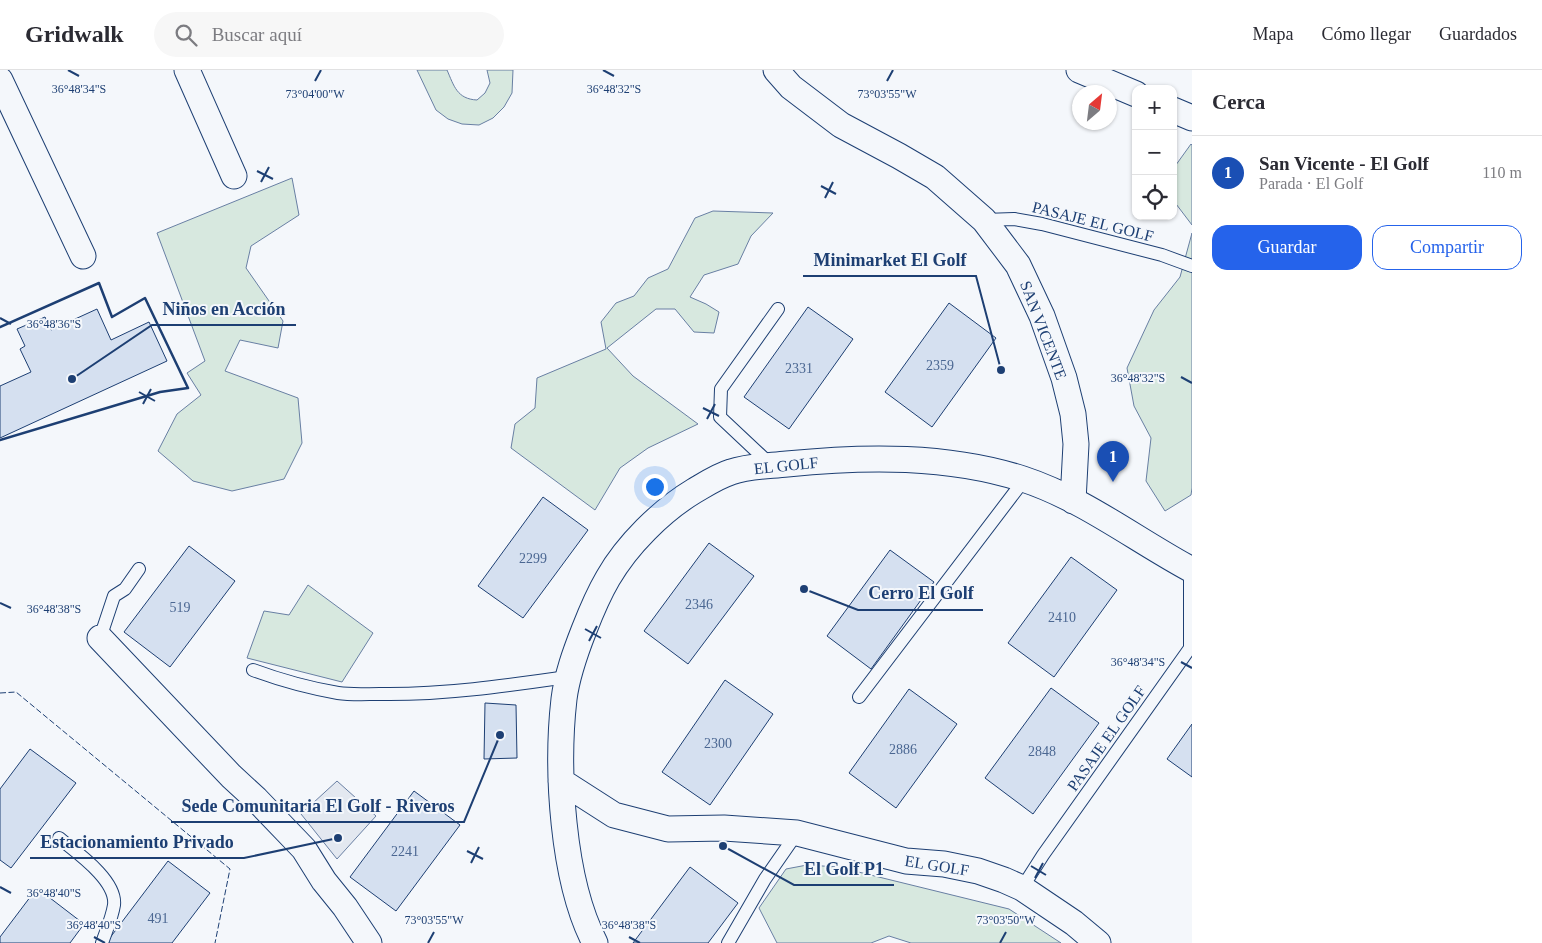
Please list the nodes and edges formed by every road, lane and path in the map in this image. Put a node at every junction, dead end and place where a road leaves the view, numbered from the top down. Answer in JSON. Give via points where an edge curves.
{"nodes":[{"id":1,"x":187,"y":70,"type":"edge"},
{"id":2,"x":776,"y":70,"type":"edge"},
{"id":3,"x":1079,"y":70,"type":"edge"},
{"id":4,"x":0,"y":80,"type":"edge"},
{"id":5,"x":1132,"y":92,"type":"edge"},
{"id":6,"x":1177,"y":112,"type":"edge"},
{"id":7,"x":1192,"y":118,"type":"edge"},
{"id":8,"x":234,"y":176,"type":"dead end"},
{"id":9,"x":984,"y":220,"type":"junction"},
{"id":10,"x":83,"y":256,"type":"dead end"},
{"id":11,"x":1192,"y":266,"type":"edge"},
{"id":12,"x":778,"y":309,"type":"dead end"},
{"id":13,"x":771,"y":466,"type":"junction"},
{"id":14,"x":1024,"y":480,"type":"junction"},
{"id":15,"x":1073,"y":501,"type":"junction"},
{"id":16,"x":138,"y":569,"type":"dead end"},
{"id":17,"x":1191,"y":570,"type":"edge"},
{"id":18,"x":100,"y":638,"type":"joint"},
{"id":19,"x":253,"y":670,"type":"dead end"},
{"id":20,"x":567,"y":677,"type":"junction"},
{"id":21,"x":858,"y":697,"type":"dead end"},
{"id":22,"x":561,"y":781,"type":"junction"},
{"id":23,"x":797,"y":833,"type":"junction"},
{"id":24,"x":59,"y":838,"type":"dead end"},
{"id":25,"x":1022,"y":888,"type":"junction"},
{"id":26,"x":734,"y":940,"type":"edge"},
{"id":27,"x":102,"y":943,"type":"edge"},
{"id":28,"x":369,"y":943,"type":"edge"},
{"id":29,"x":595,"y":943,"type":"edge"},
{"id":30,"x":1098,"y":943,"type":"edge"}],
"edges":[{"from":1,"to":8,"type":"street"},
{"from":2,"to":9,"type":"street","name":"SAN VICENTE","via":[[791,87],[841,125],[935,177]]},
{"from":3,"to":5,"type":"street"},
{"from":4,"to":10,"type":"street"},
{"from":6,"to":7,"type":"street"},
{"from":9,"to":11,"type":"lane","name":"PASAJE EL GOLF","via":[[1014,219],[1042,224],[1162,255]]},
{"from":9,"to":15,"type":"street","name":"SAN VICENTE","via":[[1018,265],[1042,316],[1064,378],[1076,444]]},
{"from":12,"to":13,"type":"lane","via":[[721,389],[720,417]]},
{"from":13,"to":14,"type":"street","name":"EL GOLF","via":[[838,460],[916,460],[962,465]]},
{"from":13,"to":20,"type":"street","name":"EL GOLF","via":[[731,472],[708,482],[685,496],[636,540],[609,576],[595,602]]},
{"from":14,"to":15,"type":"street","name":"EL GOLF"},
{"from":14,"to":21,"type":"lane"},
{"from":15,"to":17,"type":"street","name":"EL GOLF"},
{"from":16,"to":18,"type":"lane","via":[[125,589],[114,596]]},
{"from":17,"to":25,"type":"lane","name":"PASAJE EL GOLF","via":[[1190,648]]},
{"from":18,"to":28,"type":"street","via":[[304,849]]},
{"from":19,"to":20,"type":"lane","via":[[339,693],[409,694]]},
{"from":20,"to":22,"type":"street","name":"EL GOLF","via":[[561,725]]},
{"from":22,"to":23,"type":"street","name":"EL GOLF","via":[[614,814],[668,829],[724,828]]},
{"from":22,"to":29,"type":"street","name":"EL GOLF","via":[[569,862]]},
{"from":23,"to":25,"type":"street","name":"EL GOLF","via":[[906,861],[978,871]]},
{"from":23,"to":26,"type":"lane","via":[[765,878]]},
{"from":24,"to":27,"type":"lane","via":[[90,862],[108,883],[114,904]]},
{"from":25,"to":30,"type":"street","name":"EL GOLF"}]}
